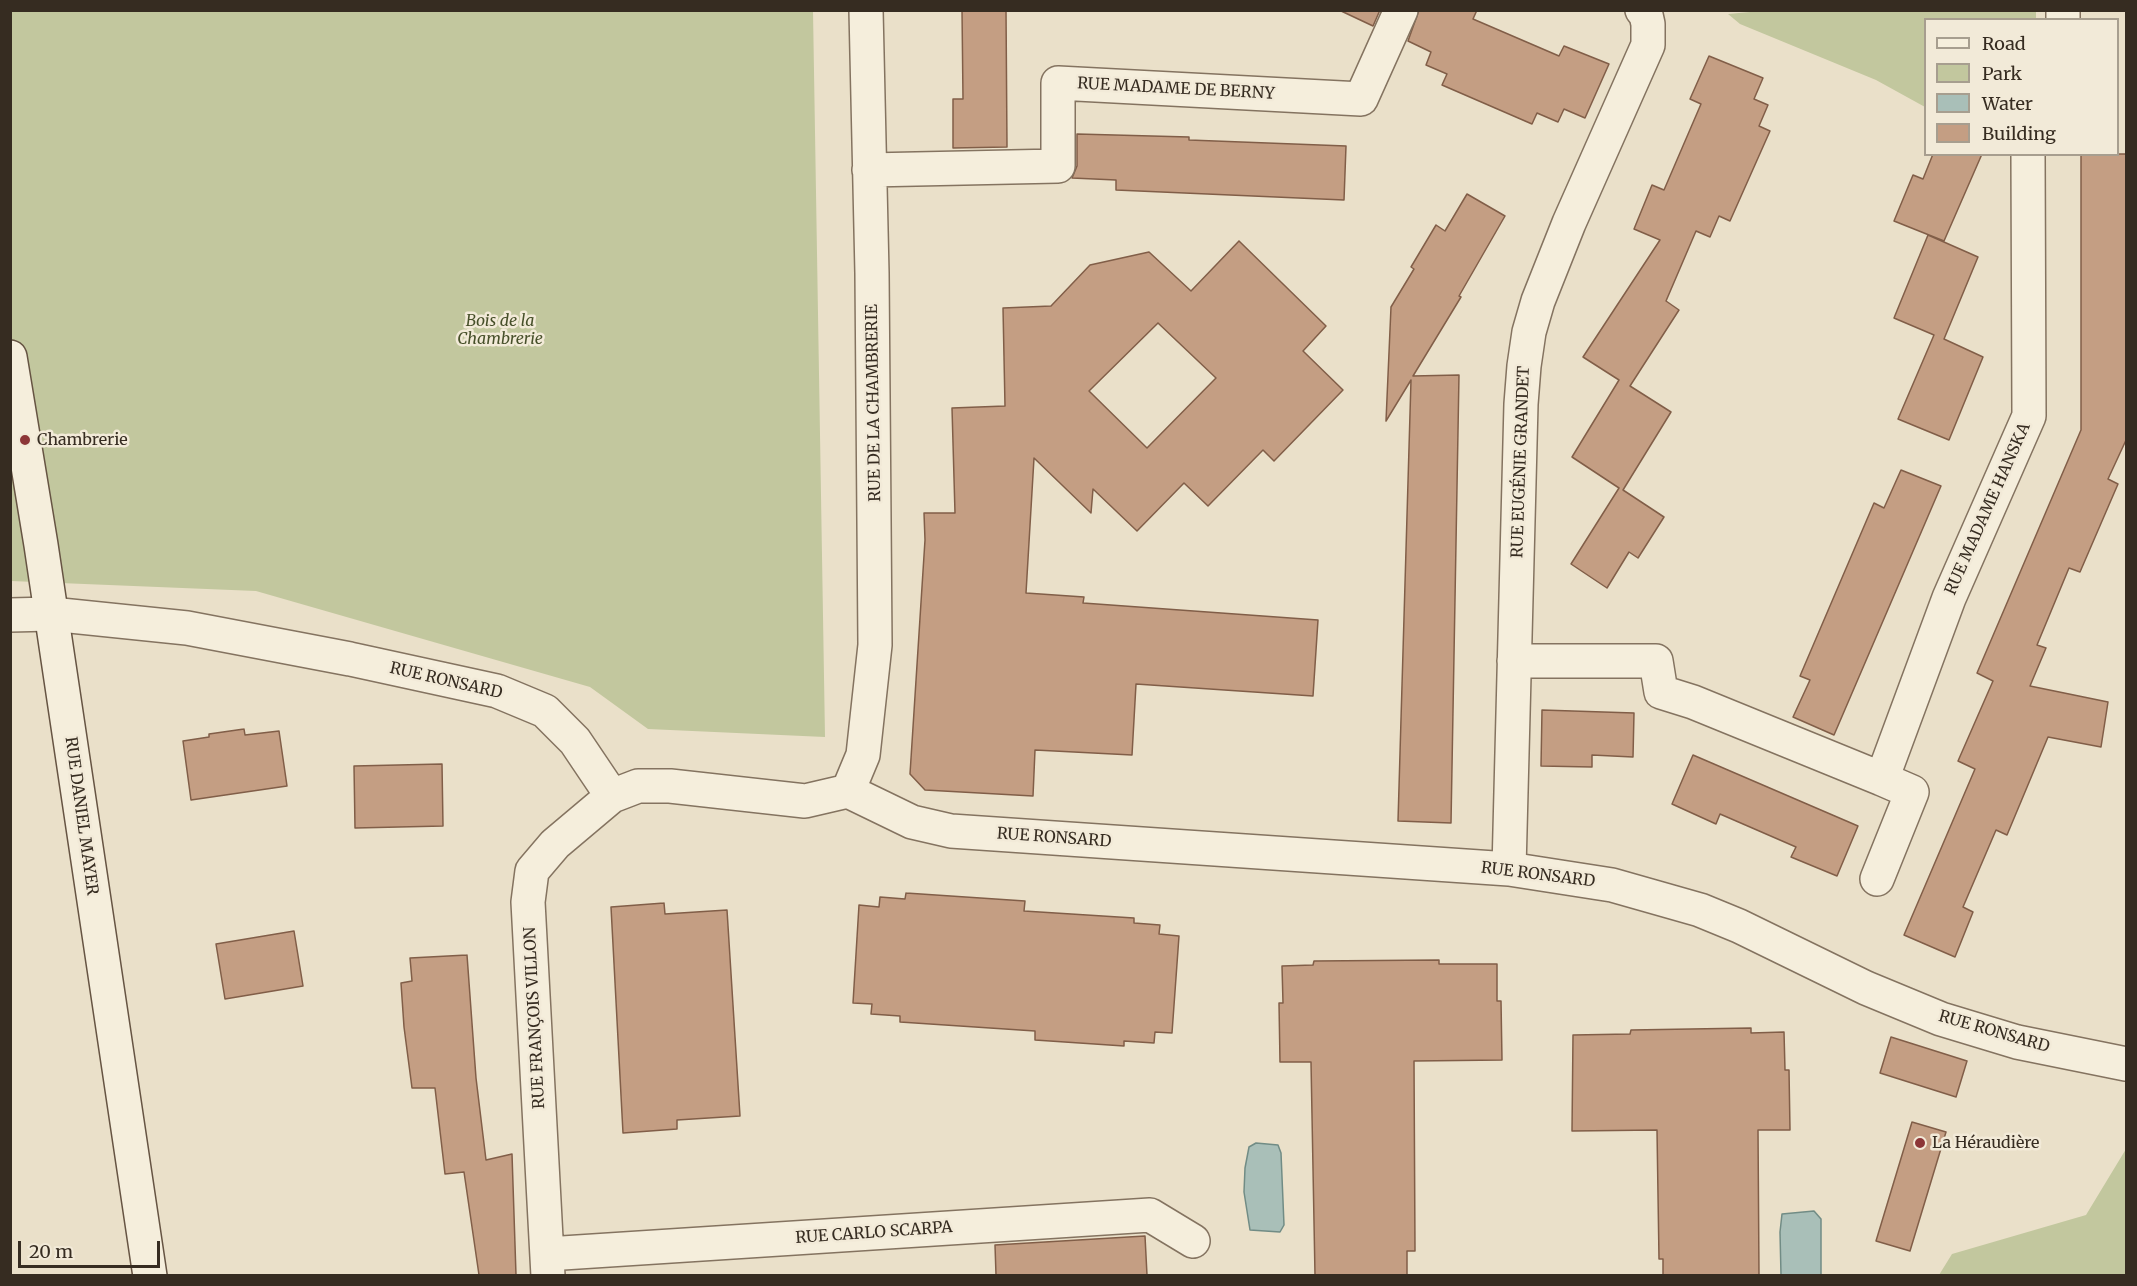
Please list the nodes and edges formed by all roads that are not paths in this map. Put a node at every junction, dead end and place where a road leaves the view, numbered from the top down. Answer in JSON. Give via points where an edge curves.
{"nodes":[{"id":1,"x":866,"y":10,"type":"edge"},
{"id":2,"x":1401,"y":10,"type":"edge"},
{"id":3,"x":1641,"y":10,"type":"edge"},
{"id":4,"x":2028,"y":156,"type":"edge"},
{"id":5,"x":869,"y":170,"type":"junction"},
{"id":6,"x":10,"y":357,"type":"edge"},
{"id":7,"x":51,"y":614,"type":"junction"},
{"id":8,"x":10,"y":615,"type":"edge"},
{"id":9,"x":1514,"y":660,"type":"junction"},
{"id":10,"x":1882,"y":779,"type":"junction"},
{"id":11,"x":848,"y":791,"type":"junction"},
{"id":12,"x":612,"y":796,"type":"junction"},
{"id":13,"x":1509,"y":868,"type":"junction"},
{"id":14,"x":1877,"y":879,"type":"dead end"},
{"id":15,"x":2127,"y":1064,"type":"edge"},
{"id":16,"x":1193,"y":1241,"type":"dead end"},
{"id":17,"x":548,"y":1264,"type":"edge"},
{"id":18,"x":150,"y":1275,"type":"edge"}],
"edges":[{"from":1,"to":5,"type":"street","name":"RUE DE LA CHAMBRERIE"},
{"from":2,"to":5,"type":"street","name":"RUE MADAME DE BERNY","via":[[1361,99],[1058,83],[1058,166]]},
{"from":3,"to":9,"type":"street","name":"RUE EUGÉNIE GRANDET","via":[[1648,24],[1648,45],[1555,257],[1529,332],[1521,404]]},
{"from":4,"to":10,"type":"street","name":"RUE MADAME HANSKA","via":[[2029,416],[1949,598]]},
{"from":5,"to":11,"type":"street","name":"RUE DE LA CHAMBRERIE","via":[[875,645],[863,755]]},
{"from":6,"to":7,"type":"street","name":"RUE DANIEL MAYER"},
{"from":7,"to":8,"type":"street","name":"RUE RONSARD"},
{"from":7,"to":12,"type":"street","name":"RUE RONSARD","via":[[187,628],[497,691],[545,711],[574,741]]},
{"from":7,"to":18,"type":"street","name":"RUE DANIEL MAYER"},
{"from":9,"to":10,"type":"street","via":[[1656,661],[1661,692]]},
{"from":9,"to":13,"type":"street","name":"RUE EUGÉNIE GRANDET"},
{"from":10,"to":14,"type":"street","via":[[1912,792]]},
{"from":11,"to":12,"type":"street","via":[[805,801],[638,786]]},
{"from":11,"to":13,"type":"street","name":"RUE RONSARD","via":[[912,822],[951,831]]},
{"from":12,"to":17,"type":"street","name":"RUE FRANÇOIS VILLON","via":[[555,844],[532,872],[528,902]]},
{"from":13,"to":15,"type":"street","name":"RUE RONSARD","via":[[1657,896],[1740,926],[1866,988],[1941,1018],[2017,1042]]},
{"from":16,"to":17,"type":"street","name":"RUE CARLO SCARPA","via":[[1150,1215]]}]}
